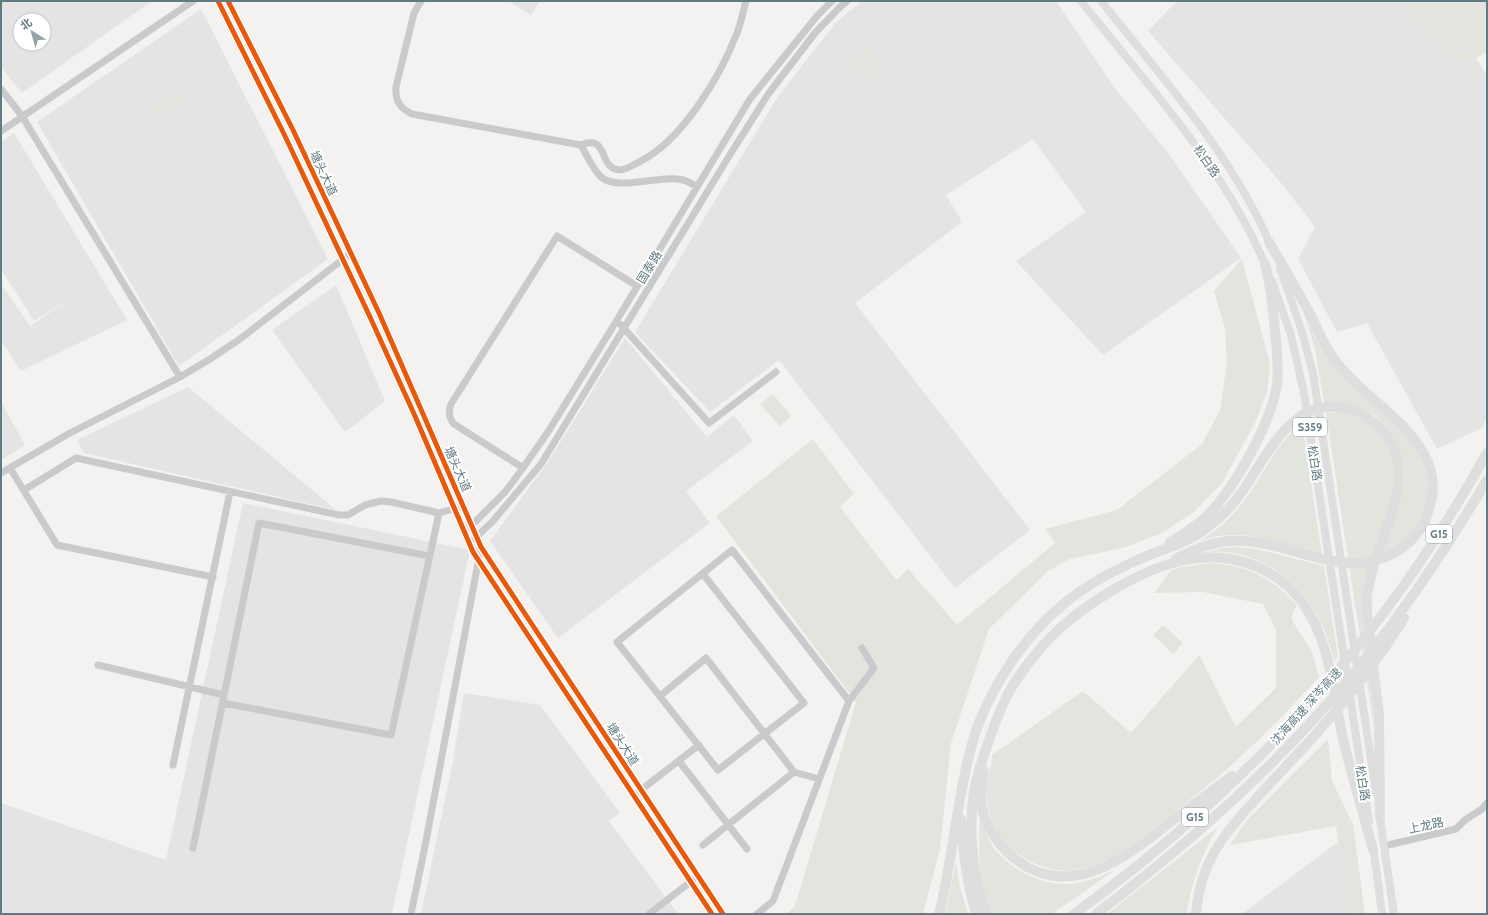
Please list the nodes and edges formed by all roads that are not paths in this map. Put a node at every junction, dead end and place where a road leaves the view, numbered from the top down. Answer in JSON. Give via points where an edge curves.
{"nodes":[{"id":1,"x":193,"y":1,"type":"edge"},
{"id":2,"x":218,"y":1,"type":"edge"},
{"id":3,"x":228,"y":1,"type":"edge"},
{"id":4,"x":422,"y":1,"type":"edge"},
{"id":5,"x":746,"y":1,"type":"edge"},
{"id":6,"x":832,"y":1,"type":"edge"},
{"id":7,"x":847,"y":1,"type":"edge"},
{"id":8,"x":1081,"y":1,"type":"edge"},
{"id":9,"x":1101,"y":1,"type":"edge"},
{"id":10,"x":1,"y":89,"type":"edge"},
{"id":11,"x":22,"y":116,"type":"junction"},
{"id":12,"x":1,"y":131,"type":"edge"},
{"id":13,"x":581,"y":145,"type":"junction"},
{"id":14,"x":697,"y":187,"type":"junction"},
{"id":15,"x":1269,"y":242,"type":"junction"},
{"id":16,"x":351,"y":253,"type":"junction"},
{"id":17,"x":343,"y":259,"type":"junction"},
{"id":18,"x":1265,"y":264,"type":"junction"},
{"id":19,"x":637,"y":286,"type":"junction"},
{"id":20,"x":617,"y":320,"type":"junction"},
{"id":21,"x":624,"y":328,"type":"junction"},
{"id":22,"x":776,"y":372,"type":"dead end"},
{"id":23,"x":180,"y":377,"type":"junction"},
{"id":24,"x":1487,"y":453,"type":"edge"},
{"id":25,"x":10,"y":468,"type":"junction"},
{"id":26,"x":523,"y":468,"type":"junction"},
{"id":27,"x":1,"y":474,"type":"edge"},
{"id":28,"x":1487,"y":480,"type":"edge"},
{"id":29,"x":24,"y":490,"type":"junction"},
{"id":30,"x":230,"y":492,"type":"junction"},
{"id":31,"x":464,"y":506,"type":"junction"},
{"id":32,"x":455,"y":509,"type":"junction"},
{"id":33,"x":439,"y":513,"type":"junction"},
{"id":34,"x":471,"y":526,"type":"junction"},
{"id":35,"x":463,"y":530,"type":"junction"},
{"id":36,"x":476,"y":537,"type":"junction"},
{"id":37,"x":468,"y":542,"type":"junction"},
{"id":38,"x":481,"y":547,"type":"junction"},
{"id":39,"x":1155,"y":552,"type":"junction"},
{"id":40,"x":429,"y":556,"type":"junction"},
{"id":41,"x":479,"y":562,"type":"junction"},
{"id":42,"x":1162,"y":567,"type":"junction"},
{"id":43,"x":1432,"y":569,"type":"junction"},
{"id":44,"x":703,"y":574,"type":"junction"},
{"id":45,"x":213,"y":577,"type":"junction"},
{"id":46,"x":862,"y":648,"type":"dead end"},
{"id":47,"x":98,"y":665,"type":"dead end"},
{"id":48,"x":190,"y":687,"type":"junction"},
{"id":49,"x":660,"y":696,"type":"junction"},
{"id":50,"x":223,"y":699,"type":"junction"},
{"id":51,"x":849,"y":701,"type":"junction"},
{"id":52,"x":764,"y":734,"type":"junction"},
{"id":53,"x":699,"y":746,"type":"junction"},
{"id":54,"x":986,"y":750,"type":"junction"},
{"id":55,"x":1265,"y":751,"type":"junction"},
{"id":56,"x":679,"y":761,"type":"junction"},
{"id":57,"x":173,"y":765,"type":"dead end"},
{"id":58,"x":794,"y":772,"type":"junction"},
{"id":59,"x":819,"y":779,"type":"junction"},
{"id":60,"x":641,"y":790,"type":"junction"},
{"id":61,"x":634,"y":796,"type":"junction"},
{"id":62,"x":960,"y":801,"type":"junction"},
{"id":63,"x":1487,"y":803,"type":"edge"},
{"id":64,"x":1380,"y":817,"type":"junction"},
{"id":65,"x":728,"y":825,"type":"junction"},
{"id":66,"x":703,"y":845,"type":"dead end"},
{"id":67,"x":1384,"y":846,"type":"junction"},
{"id":68,"x":193,"y":848,"type":"dead end"},
{"id":69,"x":747,"y":849,"type":"dead end"},
{"id":70,"x":1373,"y":850,"type":"junction"},
{"id":71,"x":698,"y":876,"type":"junction"},
{"id":72,"x":691,"y":882,"type":"junction"},
{"id":73,"x":411,"y":914,"type":"edge"},
{"id":74,"x":648,"y":914,"type":"edge"},
{"id":75,"x":712,"y":914,"type":"edge"},
{"id":76,"x":724,"y":914,"type":"edge"},
{"id":77,"x":757,"y":914,"type":"edge"},
{"id":78,"x":940,"y":914,"type":"edge"},
{"id":79,"x":976,"y":914,"type":"edge"},
{"id":80,"x":986,"y":914,"type":"edge"},
{"id":81,"x":1074,"y":914,"type":"edge"},
{"id":82,"x":1096,"y":914,"type":"edge"},
{"id":83,"x":1196,"y":914,"type":"edge"},
{"id":84,"x":1382,"y":914,"type":"edge"},
{"id":85,"x":1394,"y":914,"type":"edge"}],
"edges":[{"from":1,"to":11,"type":"street"},
{"from":2,"to":17,"type":"main road","name":"塘头大道"},
{"from":3,"to":16,"type":"main road","name":"塘头大道"},
{"from":4,"to":13,"type":"street","via":[[414,13],[396,87],[397,100],[404,110],[420,116]]},
{"from":5,"to":13,"type":"street","via":[[738,32],[721,69],[700,104],[660,149],[643,160],[619,170],[608,164],[598,145]]},
{"from":6,"to":14,"type":"street","name":"国泰路","via":[[816,16],[750,99]]},
{"from":7,"to":21,"type":"street","name":"国泰路","via":[[815,33],[769,93]]},
{"from":8,"to":18,"type":"main road","name":"松白路","number":"S359","via":[[1209,163]]},
{"from":9,"to":15,"type":"main road","name":"松白路","number":"S359","via":[[1209,139],[1244,193]]},
{"from":10,"to":11,"type":"street"},
{"from":11,"to":12,"type":"street"},
{"from":11,"to":23,"type":"street"},
{"from":13,"to":14,"type":"street","via":[[594,170],[602,178],[613,182],[677,179],[688,181]]},
{"from":14,"to":19,"type":"street","name":"国泰路"},
{"from":15,"to":42,"type":"highway","via":[[1332,356],[1344,372],[1404,427],[1421,448],[1432,473],[1432,500],[1418,532],[1401,549],[1378,559],[1354,563],[1325,560],[1246,541],[1208,544]]},
{"from":15,"to":64,"type":"main road","name":"松白路","number":"S359","via":[[1296,310],[1313,373]]},
{"from":16,"to":17,"type":"street"},
{"from":16,"to":31,"type":"main road","name":"塘头大道"},
{"from":17,"to":23,"type":"street","via":[[240,339]]},
{"from":17,"to":32,"type":"main road","name":"塘头大道"},
{"from":18,"to":39,"type":"highway","via":[[1272,294],[1278,369],[1268,416],[1235,480],[1216,506],[1193,527]]},
{"from":18,"to":70,"type":"main road","name":"松白路","number":"S359","via":[[1291,335],[1304,393]]},
{"from":19,"to":20,"type":"street","name":"国泰路"},
{"from":19,"to":26,"type":"street","via":[[557,236],[455,397],[448,413],[451,421]]},
{"from":20,"to":21,"type":"street"},
{"from":20,"to":26,"type":"street","name":"国泰路"},
{"from":21,"to":22,"type":"street","via":[[710,423]]},
{"from":21,"to":36,"type":"street","name":"国泰路","via":[[541,464],[493,521]]},
{"from":23,"to":25,"type":"street","via":[[70,432]]},
{"from":24,"to":55,"type":"highway","name":"沈海高速 深岑高速","number":"G15","via":[[1436,537],[1385,611],[1305,708]]},
{"from":25,"to":27,"type":"street"},
{"from":25,"to":29,"type":"street"},
{"from":26,"to":34,"type":"street","name":"国泰路","via":[[505,492]]},
{"from":28,"to":43,"type":"highway","name":"沈海高速 深岑高速","number":"G15"},
{"from":29,"to":30,"type":"street","via":[[76,458]]},
{"from":29,"to":45,"type":"street","via":[[58,545]]},
{"from":30,"to":33,"type":"street","via":[[339,515],[348,515],[365,505],[380,501]]},
{"from":30,"to":45,"type":"street"},
{"from":31,"to":32,"type":"street"},
{"from":31,"to":34,"type":"main road","name":"塘头大道"},
{"from":32,"to":33,"type":"street"},
{"from":32,"to":35,"type":"main road","name":"塘头大道"},
{"from":33,"to":40,"type":"street"},
{"from":34,"to":35,"type":"street","name":"国泰路"},
{"from":34,"to":36,"type":"main road","name":"塘头大道"},
{"from":35,"to":37,"type":"main road","name":"塘头大道"},
{"from":36,"to":37,"type":"street","name":"国泰路"},
{"from":36,"to":38,"type":"main road","name":"塘头大道"},
{"from":37,"to":41,"type":"main road","name":"塘头大道"},
{"from":38,"to":41,"type":"street"},
{"from":38,"to":60,"type":"main road","name":"塘头大道"},
{"from":39,"to":62,"type":"highway","via":[[1110,573],[1073,595],[1049,616],[1018,652],[992,696],[976,731]]},
{"from":39,"to":64,"type":"highway","via":[[1190,539],[1222,514],[1237,498],[1282,432],[1297,418],[1331,407],[1350,410],[1368,418],[1387,436],[1394,448],[1399,472],[1396,496],[1370,577],[1366,601],[1380,732]]},
{"from":40,"to":50,"type":"street","via":[[259,523]]},
{"from":40,"to":50,"type":"street","via":[[391,735]]},
{"from":41,"to":61,"type":"main road","name":"塘头大道"},
{"from":41,"to":73,"type":"street"},
{"from":42,"to":54,"type":"highway","via":[[1111,592],[1081,611],[1051,637],[1008,694]]},
{"from":42,"to":70,"type":"highway","via":[[1201,558],[1239,560],[1265,570],[1293,591],[1302,602],[1316,626],[1326,655],[1343,738]]},
{"from":43,"to":82,"type":"highway","name":"沈海高速 深岑高速","number":"G15","via":[[1357,669],[1263,772],[1174,853]]},
{"from":43,"to":83,"type":"highway","via":[[1391,639],[1357,686],[1225,833],[1204,874]]},
{"from":44,"to":49,"type":"street","via":[[618,642]]},
{"from":44,"to":51,"type":"street","via":[[732,550]]},
{"from":44,"to":52,"type":"street","via":[[804,703]]},
{"from":45,"to":48,"type":"street"},
{"from":46,"to":51,"type":"street","via":[[874,668]]},
{"from":47,"to":48,"type":"street"},
{"from":48,"to":50,"type":"street"},
{"from":48,"to":57,"type":"street"},
{"from":49,"to":52,"type":"street","via":[[706,658]]},
{"from":49,"to":53,"type":"street"},
{"from":50,"to":68,"type":"street"},
{"from":51,"to":59,"type":"street"},
{"from":52,"to":53,"type":"street","via":[[718,770]]},
{"from":52,"to":58,"type":"street"},
{"from":53,"to":56,"type":"street"},
{"from":54,"to":55,"type":"highway","via":[[981,800],[993,835],[1009,854],[1028,867],[1039,872],[1065,876],[1094,872],[1124,856]]},
{"from":54,"to":80,"type":"highway","via":[[974,792],[972,830],[976,876]]},
{"from":55,"to":81,"type":"highway","name":"沈海高速 深岑高速","number":"G15","via":[[1188,824]]},
{"from":56,"to":60,"type":"street"},
{"from":56,"to":65,"type":"street"},
{"from":58,"to":59,"type":"street"},
{"from":58,"to":65,"type":"street"},
{"from":59,"to":77,"type":"street","via":[[773,901]]},
{"from":60,"to":61,"type":"street"},
{"from":60,"to":71,"type":"main road","name":"塘头大道"},
{"from":61,"to":72,"type":"main road","name":"塘头大道"},
{"from":62,"to":78,"type":"highway"},
{"from":62,"to":79,"type":"highway","via":[[964,858]]},
{"from":63,"to":67,"type":"street","name":"上龙路","via":[[1456,829]]},
{"from":64,"to":67,"type":"main road","name":"松白路","number":"S359"},
{"from":65,"to":66,"type":"street"},
{"from":65,"to":69,"type":"street"},
{"from":67,"to":85,"type":"main road","name":"松白路","number":"S359"},
{"from":70,"to":84,"type":"main road","name":"松白路","number":"S359"},
{"from":71,"to":72,"type":"street"},
{"from":71,"to":76,"type":"main road","name":"塘头大道"},
{"from":72,"to":74,"type":"street"},
{"from":72,"to":75,"type":"main road","name":"塘头大道"}]}
